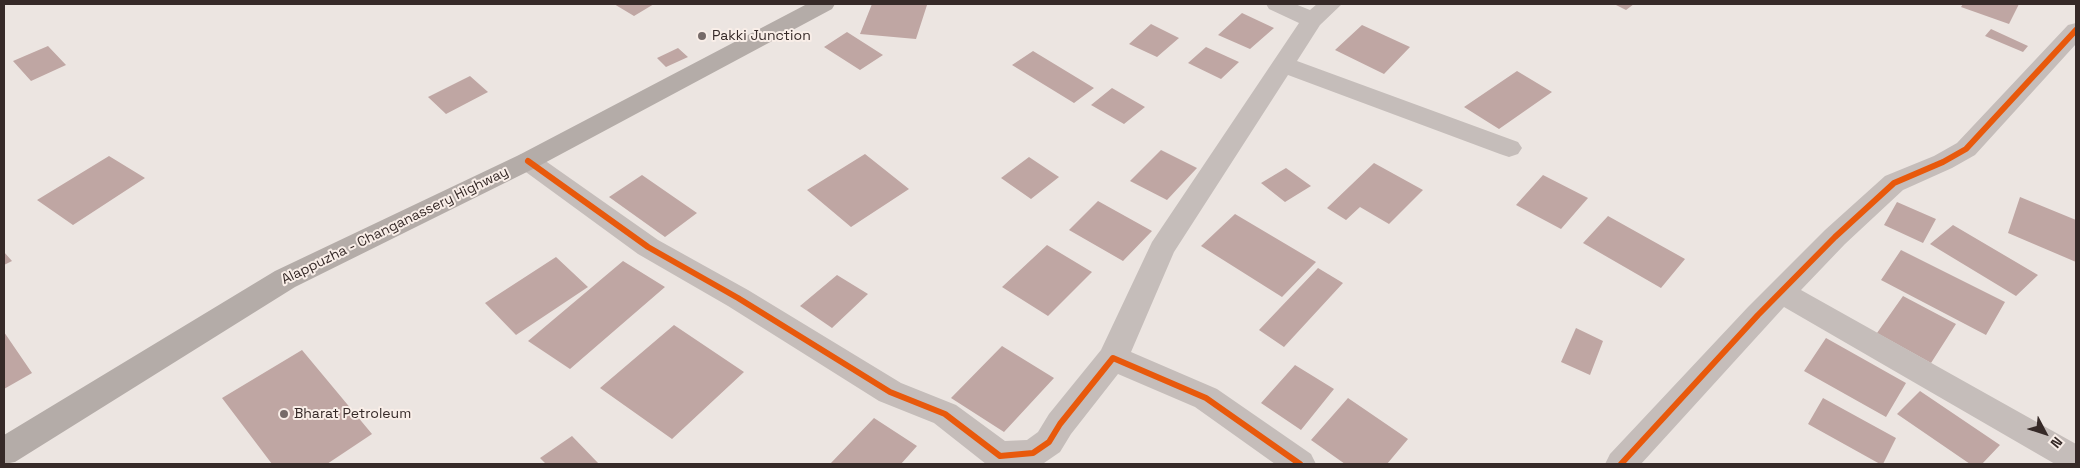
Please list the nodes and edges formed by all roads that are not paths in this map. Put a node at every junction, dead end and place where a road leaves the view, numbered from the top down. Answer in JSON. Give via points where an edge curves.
{"nodes":[{"id":1,"x":824,"y":4,"type":"edge"},
{"id":2,"x":1277,"y":4,"type":"edge"},
{"id":3,"x":1322,"y":12,"type":"edge"},
{"id":4,"x":2076,"y":30,"type":"edge"},
{"id":5,"x":1283,"y":64,"type":"junction"},
{"id":6,"x":1509,"y":148,"type":"dead end"},
{"id":7,"x":528,"y":161,"type":"junction"},
{"id":8,"x":1781,"y":292,"type":"junction"},
{"id":9,"x":1113,"y":358,"type":"junction"},
{"id":10,"x":4,"y":452,"type":"edge"},
{"id":11,"x":2076,"y":460,"type":"edge"},
{"id":12,"x":1300,"y":464,"type":"edge"},
{"id":13,"x":1621,"y":464,"type":"edge"}],
"edges":[{"from":1,"to":7,"type":"main road","name":"Alappuzha - Changanassery Highway"},
{"from":2,"to":3,"type":"street"},
{"from":3,"to":5,"type":"street"},
{"from":4,"to":8,"type":"street","via":[[1966,149],[1894,183]]},
{"from":5,"to":6,"type":"street"},
{"from":5,"to":9,"type":"street","via":[[1162,249]]},
{"from":7,"to":9,"type":"street","via":[[648,247],[738,298],[890,392],[945,414],[1000,456],[1033,453],[1049,442]]},
{"from":7,"to":10,"type":"main road","name":"Alappuzha - Changanassery Highway","via":[[285,279]]},
{"from":8,"to":11,"type":"street"},
{"from":8,"to":13,"type":"street"},
{"from":9,"to":12,"type":"street","via":[[1206,398]]}]}
